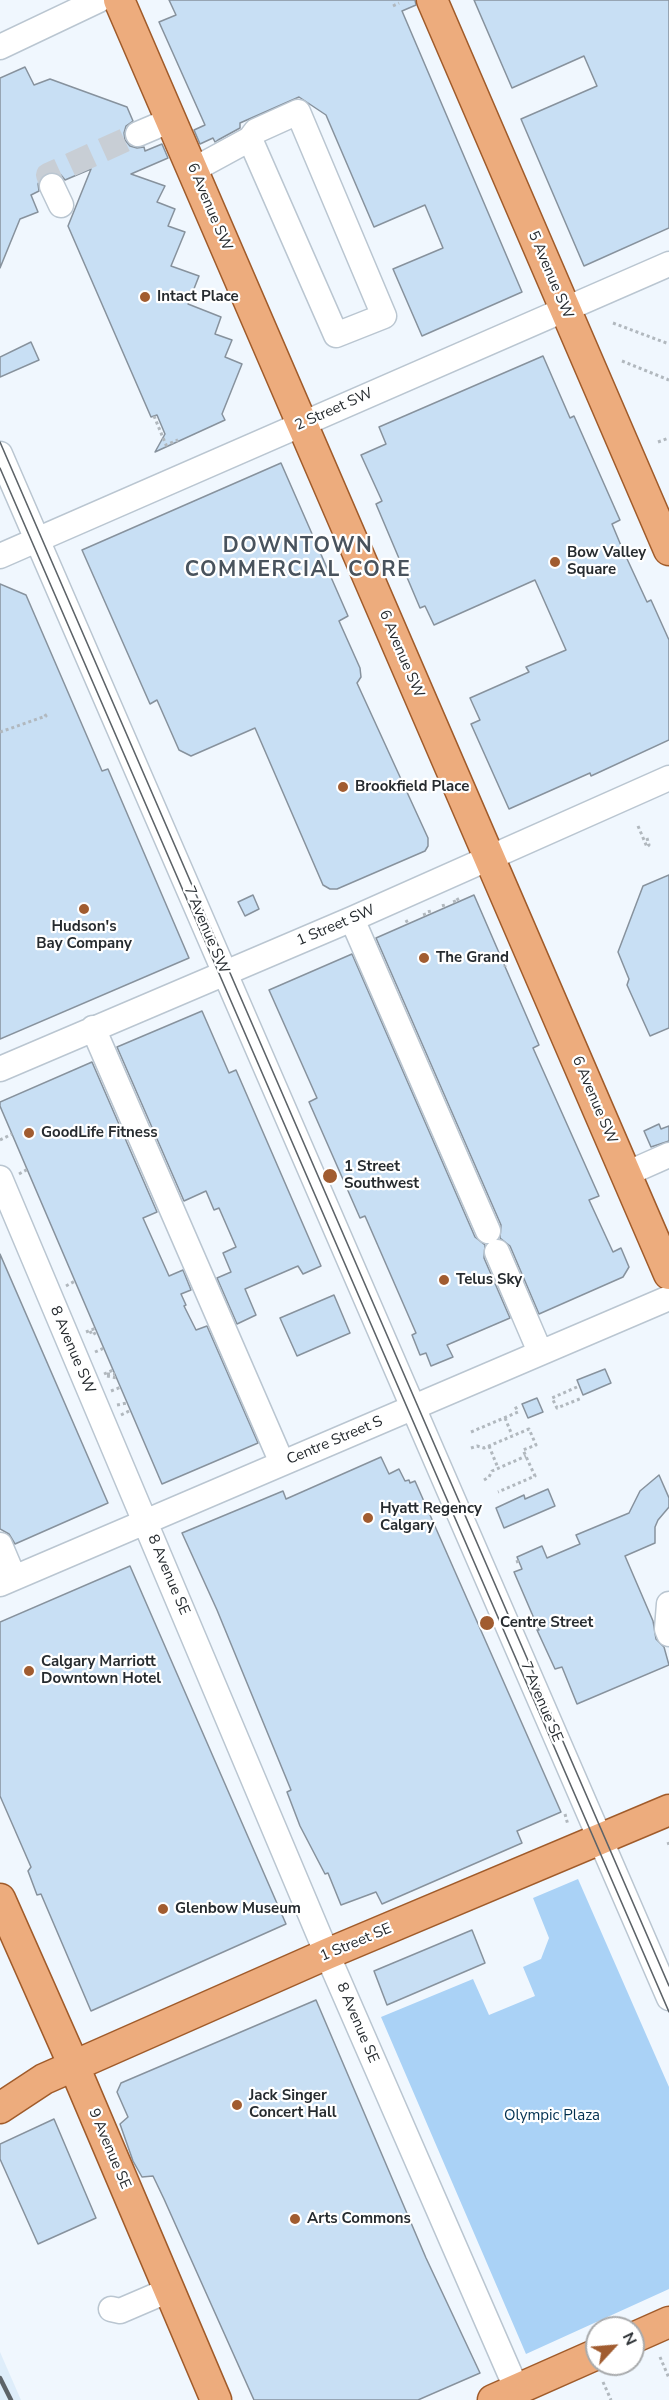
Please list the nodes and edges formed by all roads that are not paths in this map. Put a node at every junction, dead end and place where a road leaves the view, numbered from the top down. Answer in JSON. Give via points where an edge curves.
{"nodes":[{"id":1,"x":99,"y":0,"type":"edge"},
{"id":2,"x":119,"y":0,"type":"edge"},
{"id":3,"x":432,"y":0,"type":"edge"},
{"id":4,"x":0,"y":47,"type":"edge"},
{"id":5,"x":171,"y":120,"type":"junction"},
{"id":6,"x":138,"y":134,"type":"tunnel mouth"},
{"id":7,"x":250,"y":139,"type":"junction"},
{"id":8,"x":193,"y":170,"type":"junction"},
{"id":9,"x":669,"y":264,"type":"edge"},
{"id":10,"x":565,"y":309,"type":"junction"},
{"id":11,"x":302,"y":424,"type":"junction"},
{"id":12,"x":0,"y":453,"type":"edge"},
{"id":13,"x":37,"y":540,"type":"junction"},
{"id":14,"x":669,"y":550,"type":"edge"},
{"id":15,"x":0,"y":556,"type":"edge"},
{"id":16,"x":669,"y":778,"type":"edge"},
{"id":17,"x":490,"y":858,"type":"junction"},
{"id":18,"x":352,"y":919,"type":"junction"},
{"id":19,"x":225,"y":974,"type":"junction"},
{"id":20,"x":93,"y":1028,"type":"junction"},
{"id":21,"x":0,"y":1069,"type":"edge"},
{"id":22,"x":669,"y":1155,"type":"edge"},
{"id":23,"x":626,"y":1174,"type":"junction"},
{"id":24,"x":0,"y":1178,"type":"edge"},
{"id":25,"x":669,"y":1274,"type":"edge"},
{"id":26,"x":669,"y":1298,"type":"edge"},
{"id":27,"x":540,"y":1352,"type":"junction"},
{"id":28,"x":414,"y":1407,"type":"junction"},
{"id":29,"x":282,"y":1463,"type":"junction"},
{"id":30,"x":145,"y":1521,"type":"junction"},
{"id":31,"x":0,"y":1545,"type":"edge"},
{"id":32,"x":7,"y":1581,"type":"edge"},
{"id":33,"x":669,"y":1604,"type":"edge"},
{"id":34,"x":669,"y":1634,"type":"edge"},
{"id":35,"x":669,"y":1810,"type":"edge"},
{"id":36,"x":600,"y":1839,"type":"junction"},
{"id":37,"x":0,"y":1899,"type":"edge"},
{"id":38,"x":327,"y":1954,"type":"junction"},
{"id":39,"x":669,"y":1998,"type":"edge"},
{"id":40,"x":74,"y":2066,"type":"junction"},
{"id":41,"x":44,"y":2079,"type":"junction"},
{"id":42,"x":0,"y":2088,"type":"edge"},
{"id":43,"x":0,"y":2108,"type":"edge"},
{"id":44,"x":169,"y":2290,"type":"junction"},
{"id":45,"x":111,"y":2309,"type":"dead end"},
{"id":46,"x":669,"y":2322,"type":"edge"},
{"id":47,"x":645,"y":2333,"type":"edge"},
{"id":48,"x":585,"y":2372,"type":"edge"},
{"id":49,"x":505,"y":2395,"type":"edge"},
{"id":50,"x":216,"y":2400,"type":"edge"}],
"edges":[{"from":1,"to":4,"type":"street"},
{"from":2,"to":5,"type":"main road","name":"6 Avenue SW"},
{"from":3,"to":10,"type":"main road","name":"5 Avenue SW"},
{"from":5,"to":6,"type":"street"},
{"from":5,"to":8,"type":"main road","name":"6 Avenue SW"},
{"from":7,"to":7,"type":"street","via":[[256,131],[298,112],[384,316],[336,335]]},
{"from":7,"to":8,"type":"street"},
{"from":8,"to":11,"type":"main road","name":"6 Avenue SW"},
{"from":9,"to":10,"type":"street","name":"2 Street SW"},
{"from":10,"to":11,"type":"street","name":"2 Street SW"},
{"from":10,"to":14,"type":"main road","name":"5 Avenue SW"},
{"from":11,"to":13,"type":"street","name":"2 Street SW"},
{"from":11,"to":17,"type":"main road","name":"6 Avenue SW"},
{"from":12,"to":13,"type":"street","name":"7 Avenue SW"},
{"from":13,"to":15,"type":"street","name":"2 Street SW"},
{"from":13,"to":19,"type":"street","name":"7 Avenue SW"},
{"from":16,"to":17,"type":"street","name":"1 Street SW"},
{"from":17,"to":18,"type":"street","name":"1 Street SW"},
{"from":17,"to":23,"type":"main road","name":"6 Avenue SW"},
{"from":18,"to":19,"type":"street","name":"1 Street SW"},
{"from":18,"to":27,"type":"street"},
{"from":19,"to":20,"type":"street","name":"1 Street SW"},
{"from":19,"to":28,"type":"street","name":"7 Avenue SW"},
{"from":20,"to":21,"type":"street","name":"1 Street SW"},
{"from":20,"to":29,"type":"street"},
{"from":22,"to":23,"type":"street"},
{"from":23,"to":25,"type":"main road","name":"6 Avenue SW"},
{"from":24,"to":30,"type":"street","name":"8 Avenue SW"},
{"from":26,"to":27,"type":"street","name":"Centre Street S"},
{"from":27,"to":28,"type":"street","name":"Centre Street S"},
{"from":28,"to":29,"type":"street","name":"Centre Street S"},
{"from":28,"to":36,"type":"street","name":"7 Avenue SE"},
{"from":29,"to":30,"type":"street","name":"Centre Street S"},
{"from":30,"to":32,"type":"street","name":"Centre Street S"},
{"from":30,"to":38,"type":"street","name":"8 Avenue SE"},
{"from":31,"to":32,"type":"street"},
{"from":33,"to":34,"type":"street"},
{"from":35,"to":36,"type":"main road","name":"1 Street SE"},
{"from":36,"to":38,"type":"main road","name":"1 Street SE"},
{"from":36,"to":39,"type":"street","name":"7 Avenue SE"},
{"from":37,"to":40,"type":"main road","name":"9 Avenue SE"},
{"from":38,"to":40,"type":"main road","name":"1 Street SE"},
{"from":38,"to":49,"type":"street","name":"8 Avenue SE"},
{"from":40,"to":41,"type":"main road","name":"1 Street SE"},
{"from":40,"to":44,"type":"main road","name":"9 Avenue SE"},
{"from":41,"to":42,"type":"main road","name":"1 Street SE"},
{"from":41,"to":43,"type":"main road","name":"1 Street SE"},
{"from":44,"to":45,"type":"street","via":[[120,2312]]},
{"from":44,"to":50,"type":"main road","name":"9 Avenue SE"},
{"from":46,"to":47,"type":"main road"},
{"from":48,"to":49,"type":"main road"}]}
